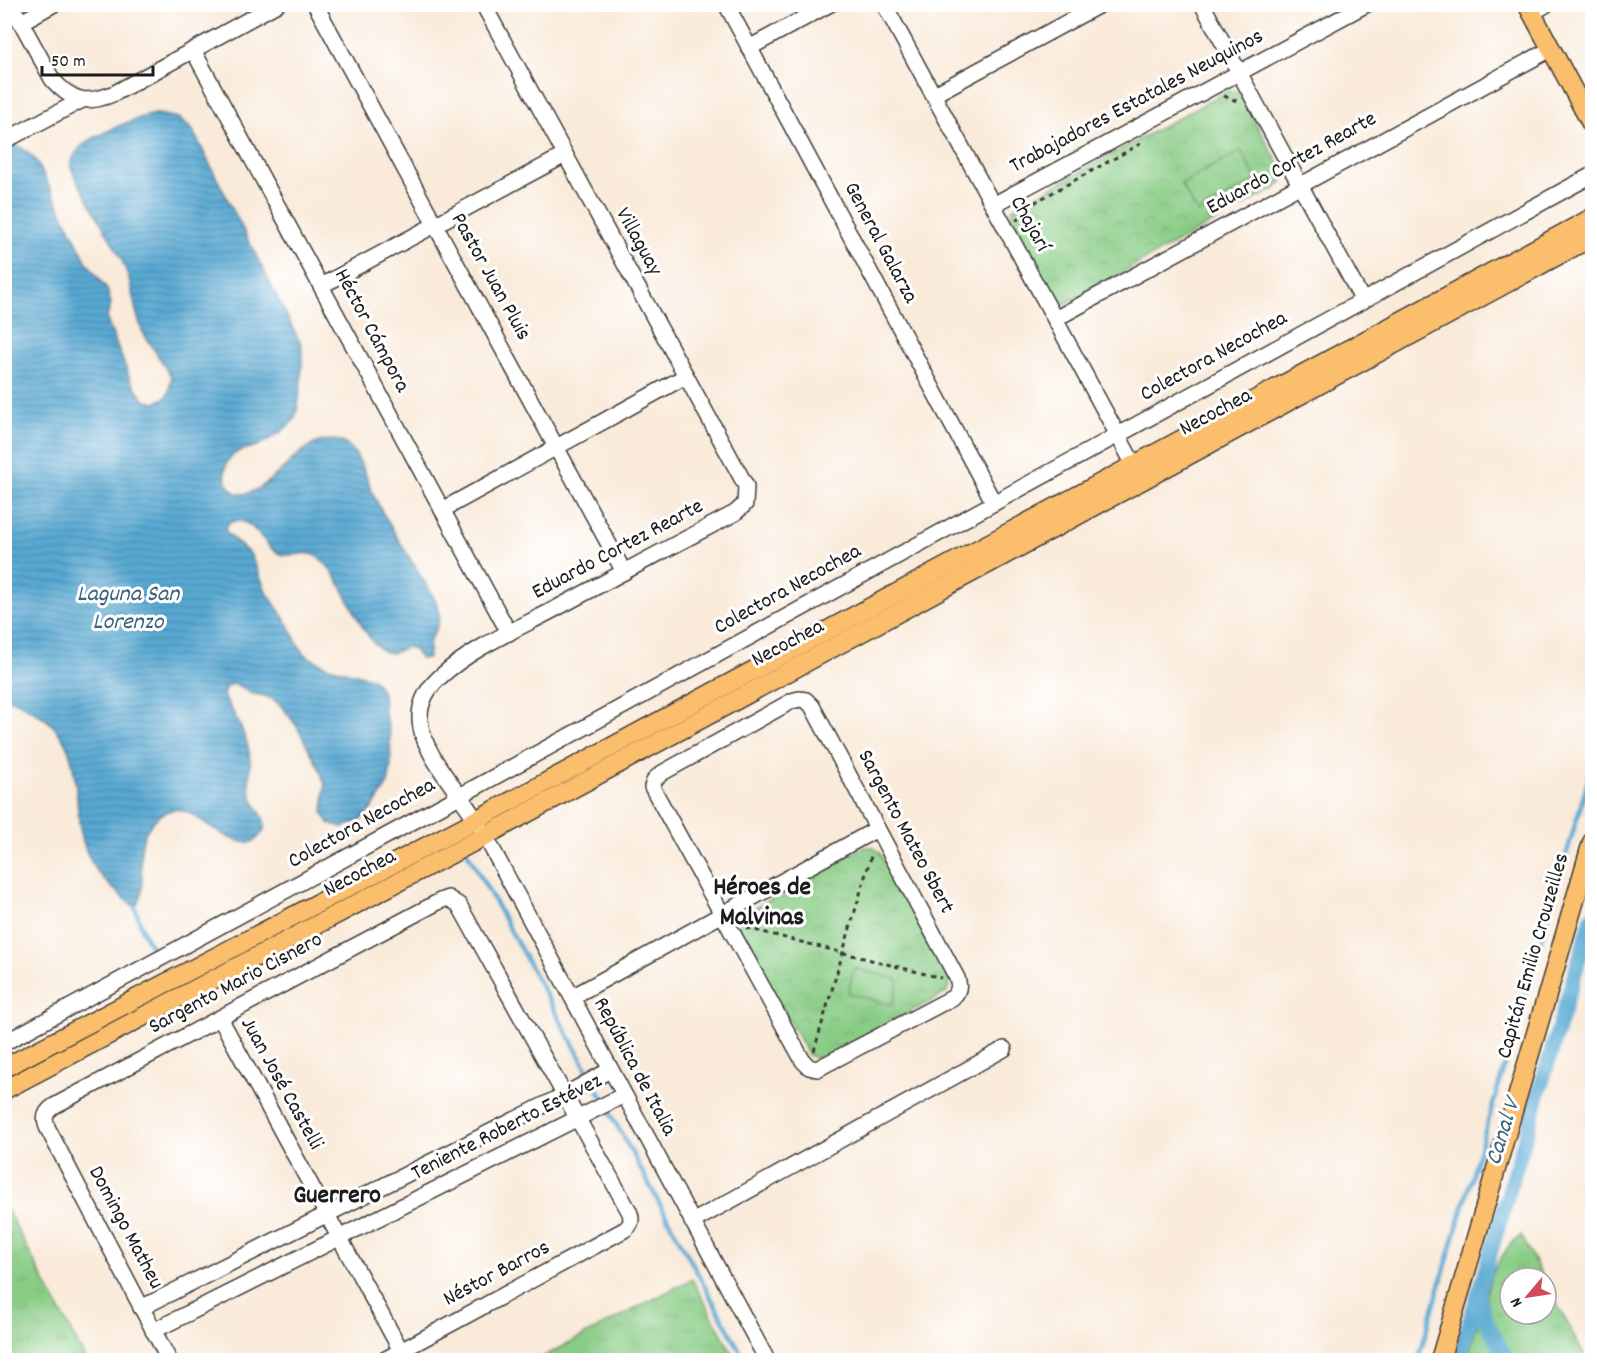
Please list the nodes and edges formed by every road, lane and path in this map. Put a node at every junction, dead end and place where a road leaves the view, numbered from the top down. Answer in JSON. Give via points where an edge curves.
{"nodes":[{"id":1,"x":11,"y":4,"type":"edge"},
{"id":2,"x":54,"y":4,"type":"edge"},
{"id":3,"x":278,"y":4,"type":"edge"},
{"id":4,"x":315,"y":4,"type":"edge"},
{"id":5,"x":483,"y":4,"type":"edge"},
{"id":6,"x":726,"y":4,"type":"edge"},
{"id":7,"x":830,"y":4,"type":"edge"},
{"id":8,"x":884,"y":4,"type":"edge"},
{"id":9,"x":1101,"y":4,"type":"edge"},
{"id":10,"x":1202,"y":4,"type":"edge"},
{"id":11,"x":1364,"y":5,"type":"edge"},
{"id":12,"x":1535,"y":7,"type":"edge"},
{"id":13,"x":21,"y":22,"type":"junction"},
{"id":14,"x":749,"y":48,"type":"junction"},
{"id":15,"x":1551,"y":49,"type":"junction"},
{"id":16,"x":193,"y":50,"type":"junction"},
{"id":17,"x":1239,"y":73,"type":"junction"},
{"id":18,"x":933,"y":96,"type":"junction"},
{"id":19,"x":1225,"y":97,"type":"dead end"},
{"id":20,"x":82,"y":100,"type":"junction"},
{"id":21,"x":1237,"y":100,"type":"dead end"},
{"id":22,"x":1587,"y":100,"type":"edge"},
{"id":23,"x":1593,"y":125,"type":"edge"},
{"id":24,"x":4,"y":141,"type":"edge"},
{"id":25,"x":1144,"y":142,"type":"dead end"},
{"id":26,"x":565,"y":155,"type":"junction"},
{"id":27,"x":1593,"y":175,"type":"edge"},
{"id":28,"x":1300,"y":185,"type":"junction"},
{"id":29,"x":993,"y":205,"type":"junction"},
{"id":30,"x":1593,"y":218,"type":"edge"},
{"id":31,"x":1016,"y":222,"type":"dead end"},
{"id":32,"x":435,"y":225,"type":"junction"},
{"id":33,"x":1593,"y":237,"type":"edge"},
{"id":34,"x":321,"y":286,"type":"junction"},
{"id":35,"x":1363,"y":301,"type":"junction"},
{"id":36,"x":1055,"y":319,"type":"junction"},
{"id":37,"x":686,"y":376,"type":"junction"},
{"id":38,"x":1118,"y":435,"type":"junction"},
{"id":39,"x":556,"y":447,"type":"junction"},
{"id":40,"x":1134,"y":465,"type":"junction"},
{"id":41,"x":994,"y":503,"type":"junction"},
{"id":42,"x":745,"y":504,"type":"joint"},
{"id":43,"x":442,"y":510,"type":"junction"},
{"id":44,"x":624,"y":572,"type":"junction"},
{"id":45,"x":509,"y":633,"type":"junction"},
{"id":46,"x":460,"y":796,"type":"junction"},
{"id":47,"x":480,"y":828,"type":"junction"},
{"id":48,"x":877,"y":829,"type":"junction"},
{"id":49,"x":1593,"y":842,"type":"edge"},
{"id":50,"x":867,"y":851,"type":"dead end"},
{"id":51,"x":722,"y":915,"type":"junction"},
{"id":52,"x":747,"y":919,"type":"dead end"},
{"id":53,"x":746,"y":927,"type":"junction"},
{"id":54,"x":746,"y":936,"type":"dead end"},
{"id":55,"x":843,"y":952,"type":"junction"},
{"id":56,"x":937,"y":968,"type":"dead end"},
{"id":57,"x":943,"y":978,"type":"junction"},
{"id":58,"x":940,"y":984,"type":"dead end"},
{"id":59,"x":572,"y":997,"type":"junction"},
{"id":60,"x":220,"y":1018,"type":"junction"},
{"id":61,"x":4,"y":1043,"type":"edge"},
{"id":62,"x":808,"y":1049,"type":"dead end"},
{"id":63,"x":1004,"y":1049,"type":"dead end"},
{"id":64,"x":814,"y":1051,"type":"junction"},
{"id":65,"x":820,"y":1054,"type":"dead end"},
{"id":66,"x":4,"y":1068,"type":"edge"},
{"id":67,"x":610,"y":1070,"type":"junction"},
{"id":68,"x":4,"y":1090,"type":"edge"},
{"id":69,"x":565,"y":1095,"type":"junction"},
{"id":70,"x":624,"y":1095,"type":"junction"},
{"id":71,"x":45,"y":1116,"type":"joint"},
{"id":72,"x":578,"y":1118,"type":"junction"},
{"id":73,"x":327,"y":1214,"type":"junction"},
{"id":74,"x":693,"y":1222,"type":"junction"},
{"id":75,"x":339,"y":1238,"type":"junction"},
{"id":76,"x":141,"y":1308,"type":"junction"},
{"id":77,"x":153,"y":1331,"type":"junction"},
{"id":78,"x":404,"y":1356,"type":"edge"},
{"id":79,"x":169,"y":1360,"type":"edge"},
{"id":80,"x":384,"y":1360,"type":"edge"},
{"id":81,"x":767,"y":1360,"type":"edge"},
{"id":82,"x":1440,"y":1360,"type":"edge"}],
"edges":[{"from":1,"to":13,"type":"street"},
{"from":2,"to":13,"type":"street"},
{"from":3,"to":16,"type":"street"},
{"from":4,"to":32,"type":"street","name":"Pastor Juan Pluis"},
{"from":5,"to":26,"type":"street","name":"Villaguay"},
{"from":6,"to":14,"type":"street","name":"General Galarza"},
{"from":7,"to":14,"type":"street"},
{"from":8,"to":18,"type":"street","name":"Chajarí"},
{"from":9,"to":18,"type":"street"},
{"from":10,"to":17,"type":"street"},
{"from":11,"to":17,"type":"street","name":"Trabajadores Estatales Neuquinos"},
{"from":12,"to":15,"type":"main road"},
{"from":13,"to":20,"type":"street","via":[[52,79],[66,93]]},
{"from":14,"to":41,"type":"street","name":"General Galarza"},
{"from":15,"to":22,"type":"main road"},
{"from":15,"to":28,"type":"street","name":"Eduardo Cortez Rearte"},
{"from":16,"to":20,"type":"street","via":[[115,93]]},
{"from":16,"to":34,"type":"street","name":"Héctor Cámpora"},
{"from":17,"to":28,"type":"street"},
{"from":17,"to":29,"type":"street","name":"Trabajadores Estatales Neuquinos"},
{"from":18,"to":29,"type":"street","name":"Chajarí"},
{"from":19,"to":21,"type":"path"},
{"from":20,"to":24,"type":"street"},
{"from":22,"to":23,"type":"main road"},
{"from":25,"to":31,"type":"path","via":[[1021,210]]},
{"from":26,"to":32,"type":"street"},
{"from":26,"to":37,"type":"street","name":"Villaguay"},
{"from":27,"to":35,"type":"street","name":"Colectora Necochea"},
{"from":28,"to":35,"type":"street"},
{"from":28,"to":36,"type":"street","name":"Eduardo Cortez Rearte"},
{"from":29,"to":36,"type":"street","name":"Chajarí"},
{"from":30,"to":40,"type":"main road","name":"Necochea"},
{"from":32,"to":34,"type":"street"},
{"from":32,"to":39,"type":"street","name":"Pastor Juan Pluis"},
{"from":33,"to":47,"type":"main road","name":"Necochea"},
{"from":34,"to":43,"type":"street","name":"Héctor Cámpora"},
{"from":35,"to":38,"type":"street","name":"Colectora Necochea"},
{"from":36,"to":38,"type":"street","name":"Chajarí"},
{"from":37,"to":39,"type":"street"},
{"from":37,"to":42,"type":"street","name":"Villaguay","via":[[746,486]]},
{"from":38,"to":40,"type":"street","name":"Chajarí"},
{"from":38,"to":41,"type":"street","name":"Colectora Necochea"},
{"from":39,"to":43,"type":"street"},
{"from":39,"to":44,"type":"street","name":"Pastor Juan Pluis"},
{"from":40,"to":47,"type":"main road","name":"Necochea"},
{"from":41,"to":46,"type":"street","name":"Colectora Necochea"},
{"from":42,"to":44,"type":"street","name":"Eduardo Cortez Rearte"},
{"from":43,"to":45,"type":"street","name":"Héctor Cámpora"},
{"from":44,"to":45,"type":"street","name":"Eduardo Cortez Rearte"},
{"from":45,"to":46,"type":"street","name":"Eduardo Cortez Rearte","via":[[439,678],[422,703],[423,735]]},
{"from":46,"to":47,"type":"street","name":"República de Italia"},
{"from":46,"to":61,"type":"street","name":"Colectora Necochea"},
{"from":47,"to":59,"type":"street","name":"República de Italia"},
{"from":47,"to":66,"type":"main road","name":"Necochea"},
{"from":47,"to":68,"type":"main road","name":"Necochea"},
{"from":48,"to":51,"type":"street"},
{"from":48,"to":51,"type":"street","name":"Sargento Mateo Sbert","via":[[812,706],[803,699],[792,701],[658,776],[653,783],[653,791]]},
{"from":48,"to":51,"type":"street","name":"Sargento Mateo Sbert","via":[[959,982],[952,998],[822,1068],[813,1069],[803,1061]]},
{"from":49,"to":82,"type":"main road","name":"Capitán Emilio Crouzeilles"},
{"from":50,"to":55,"type":"path","via":[[874,854]]},
{"from":51,"to":59,"type":"street"},
{"from":52,"to":53,"type":"path"},
{"from":53,"to":54,"type":"path"},
{"from":53,"to":55,"type":"path"},
{"from":55,"to":57,"type":"path"},
{"from":55,"to":64,"type":"path"},
{"from":56,"to":57,"type":"path"},
{"from":57,"to":58,"type":"path"},
{"from":59,"to":67,"type":"street","name":"República de Italia"},
{"from":60,"to":69,"type":"street","name":"Sargento Mario Cisnero","via":[[444,899],[453,899]]},
{"from":60,"to":71,"type":"street","name":"Sargento Mario Cisnero","via":[[54,1106]]},
{"from":60,"to":73,"type":"street","name":"Juan José Castelli"},
{"from":62,"to":64,"type":"path"},
{"from":63,"to":74,"type":"street"},
{"from":64,"to":65,"type":"path"},
{"from":67,"to":69,"type":"street","name":"Teniente Roberto Estévez"},
{"from":67,"to":70,"type":"street","name":"República de Italia"},
{"from":69,"to":72,"type":"street"},
{"from":69,"to":73,"type":"street","name":"Teniente Roberto Estévez"},
{"from":70,"to":72,"type":"street","name":"Teniente Roberto Estévez"},
{"from":70,"to":74,"type":"street","name":"República de Italia"},
{"from":71,"to":76,"type":"street","name":"Domingo Matheu","via":[[48,1129]]},
{"from":72,"to":75,"type":"street","name":"Teniente Roberto Estévez"},
{"from":72,"to":78,"type":"street","name":"Néstor Barros","via":[[630,1211],[630,1224]]},
{"from":73,"to":75,"type":"street","name":"Juan José Castelli"},
{"from":73,"to":76,"type":"street","name":"Teniente Roberto Estévez"},
{"from":74,"to":81,"type":"street","name":"República de Italia"},
{"from":75,"to":77,"type":"street","name":"Teniente Roberto Estévez"},
{"from":75,"to":78,"type":"street","name":"Juan José Castelli"},
{"from":76,"to":77,"type":"street","name":"Domingo Matheu"},
{"from":77,"to":79,"type":"street","name":"Domingo Matheu"},
{"from":78,"to":80,"type":"street","name":"Néstor Barros"}]}
